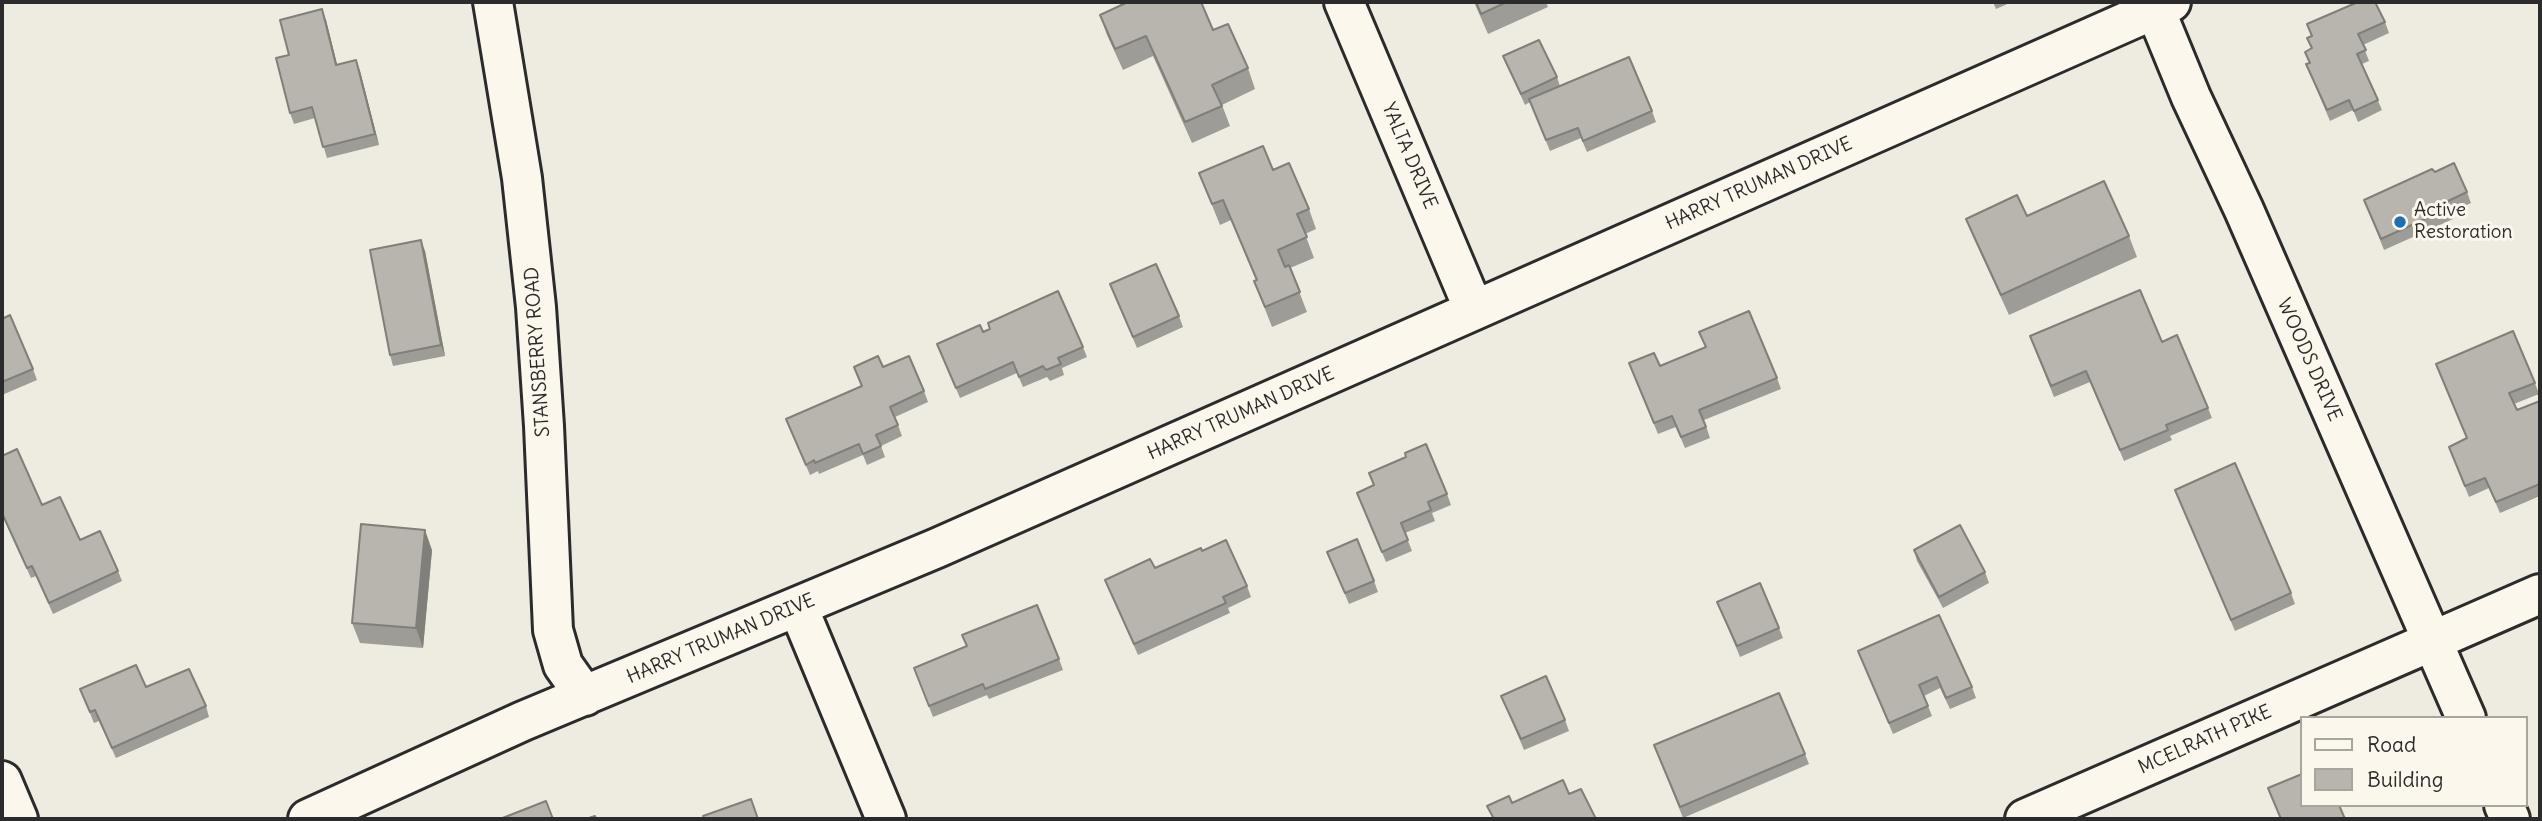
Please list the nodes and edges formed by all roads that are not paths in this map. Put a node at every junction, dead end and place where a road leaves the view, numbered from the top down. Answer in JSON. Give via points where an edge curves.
{"nodes":[{"id":1,"x":493,"y":2,"type":"edge"},
{"id":2,"x":1344,"y":2,"type":"edge"},
{"id":3,"x":2159,"y":4,"type":"edge"},
{"id":4,"x":1474,"y":310,"type":"junction"},
{"id":5,"x":2540,"y":594,"type":"edge"},
{"id":6,"x":798,"y":607,"type":"junction"},
{"id":7,"x":2433,"y":640,"type":"junction"},
{"id":8,"x":585,"y":696,"type":"junction"},
{"id":9,"x":2465,"y":716,"type":"edge"},
{"id":10,"x":2,"y":781,"type":"edge"},
{"id":11,"x":18,"y":819,"type":"edge"},
{"id":12,"x":308,"y":819,"type":"edge"},
{"id":13,"x":886,"y":819,"type":"edge"},
{"id":14,"x":2025,"y":819,"type":"edge"}],
"edges":[{"from":1,"to":8,"type":"street","name":"STANSBERRY ROAD","via":[[522,178],[536,307],[552,630],[563,665]]},
{"from":2,"to":4,"type":"street","name":"YALTA DRIVE"},
{"from":3,"to":4,"type":"street","name":"HARRY TRUMAN DRIVE"},
{"from":3,"to":7,"type":"street","name":"WOODS DRIVE","via":[[2191,97]]},
{"from":4,"to":6,"type":"street","name":"HARRY TRUMAN DRIVE"},
{"from":5,"to":7,"type":"street","name":"MCELRATH PIKE"},
{"from":6,"to":8,"type":"street","name":"HARRY TRUMAN DRIVE"},
{"from":6,"to":13,"type":"street"},
{"from":7,"to":9,"type":"street","name":"WOODS DRIVE"},
{"from":7,"to":14,"type":"street","name":"MCELRATH PIKE"},
{"from":8,"to":12,"type":"street","name":"HARRY TRUMAN DRIVE"},
{"from":10,"to":11,"type":"street"}]}
